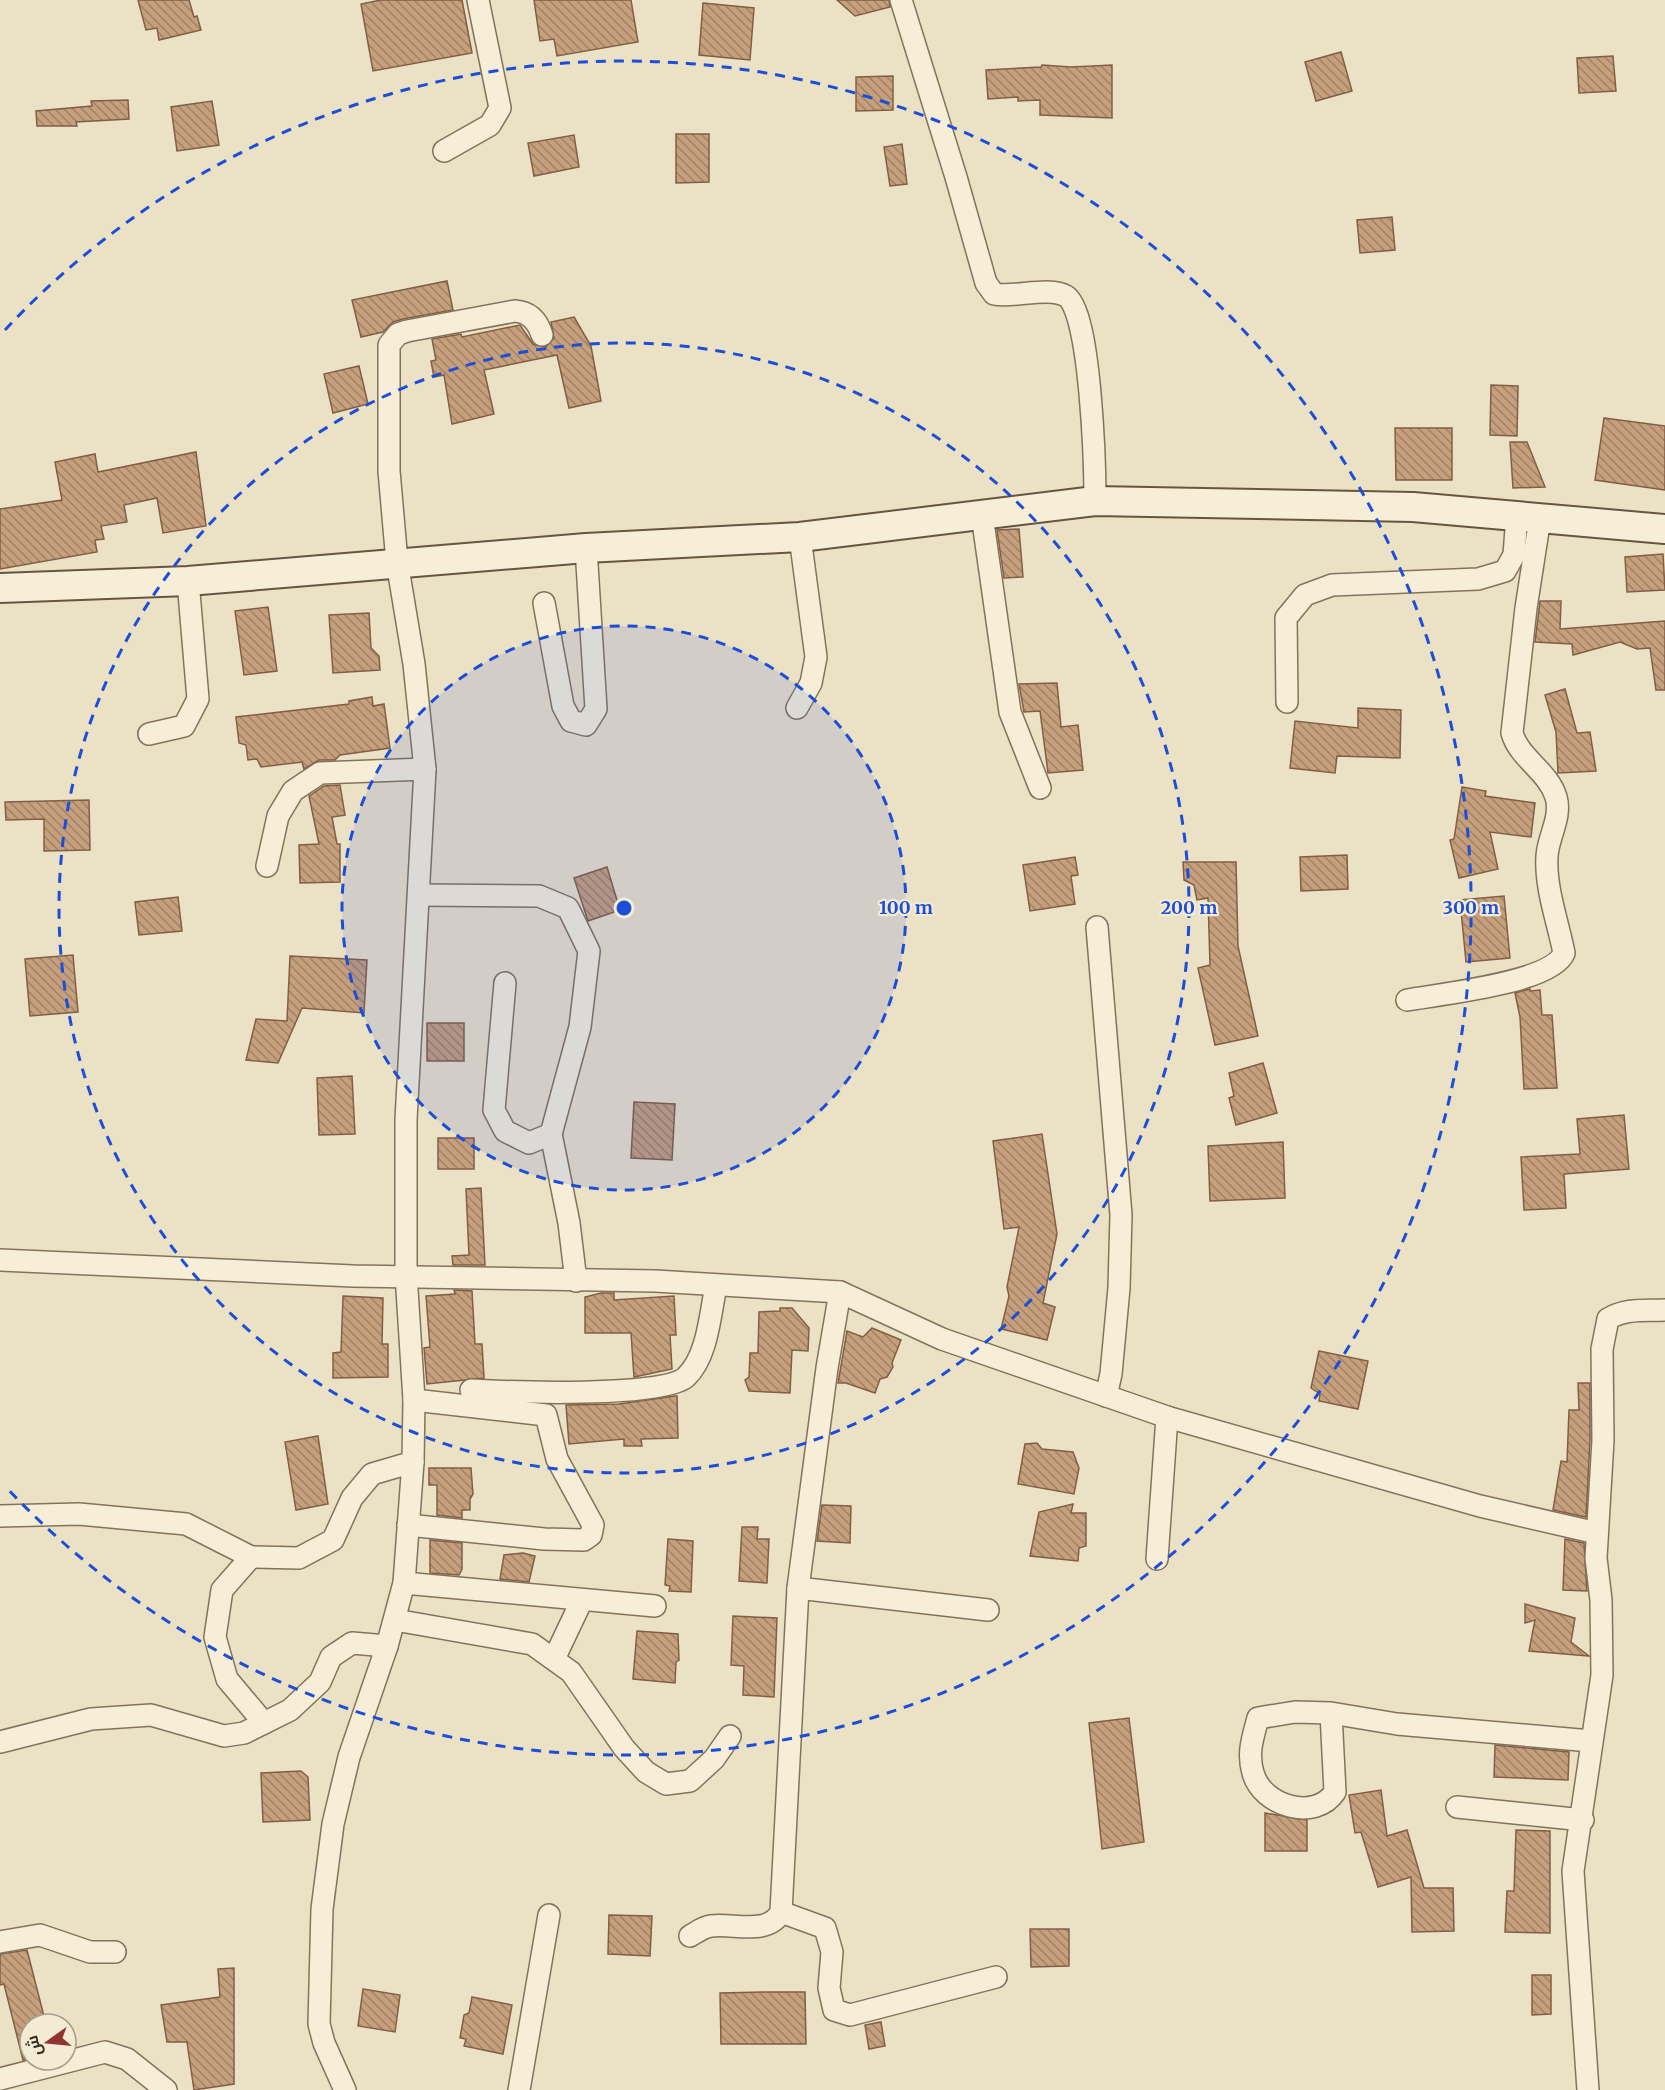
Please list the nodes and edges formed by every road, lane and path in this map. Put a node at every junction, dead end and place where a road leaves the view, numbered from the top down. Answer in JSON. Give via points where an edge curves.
{"nodes":[{"id":1,"x":478,"y":0,"type":"edge"},
{"id":2,"x":902,"y":0,"type":"edge"},
{"id":3,"x":444,"y":151,"type":"dead end"},
{"id":4,"x":542,"y":335,"type":"dead end"},
{"id":5,"x":1095,"y":501,"type":"junction"},
{"id":6,"x":982,"y":515,"type":"junction"},
{"id":7,"x":1529,"y":517,"type":"junction"},
{"id":8,"x":1665,"y":529,"type":"edge"},
{"id":9,"x":800,"y":537,"type":"junction"},
{"id":10,"x":586,"y":548,"type":"junction"},
{"id":11,"x":397,"y":562,"type":"junction"},
{"id":12,"x":188,"y":581,"type":"junction"},
{"id":13,"x":126,"y":585,"type":"junction"},
{"id":14,"x":0,"y":588,"type":"edge"},
{"id":15,"x":544,"y":603,"type":"dead end"},
{"id":16,"x":0,"y":607,"type":"edge"},
{"id":17,"x":1287,"y":702,"type":"dead end"},
{"id":18,"x":797,"y":708,"type":"dead end"},
{"id":19,"x":149,"y":734,"type":"dead end"},
{"id":20,"x":425,"y":769,"type":"junction"},
{"id":21,"x":1040,"y":789,"type":"dead end"},
{"id":22,"x":267,"y":866,"type":"dead end"},
{"id":23,"x":419,"y":895,"type":"junction"},
{"id":24,"x":1097,"y":927,"type":"dead end"},
{"id":25,"x":505,"y":983,"type":"dead end"},
{"id":26,"x":1407,"y":1000,"type":"dead end"},
{"id":27,"x":551,"y":1134,"type":"junction"},
{"id":28,"x":0,"y":1260,"type":"edge"},
{"id":29,"x":406,"y":1275,"type":"junction"},
{"id":30,"x":576,"y":1281,"type":"junction"},
{"id":31,"x":716,"y":1286,"type":"junction"},
{"id":32,"x":840,"y":1292,"type":"junction"},
{"id":33,"x":1665,"y":1310,"type":"edge"},
{"id":34,"x":471,"y":1390,"type":"dead end"},
{"id":35,"x":1106,"y":1396,"type":"junction"},
{"id":36,"x":414,"y":1400,"type":"junction"},
{"id":37,"x":1167,"y":1417,"type":"junction"},
{"id":38,"x":413,"y":1461,"type":"junction"},
{"id":39,"x":0,"y":1516,"type":"edge"},
{"id":40,"x":408,"y":1525,"type":"junction"},
{"id":41,"x":1597,"y":1533,"type":"junction"},
{"id":42,"x":251,"y":1557,"type":"junction"},
{"id":43,"x":1157,"y":1559,"type":"dead end"},
{"id":44,"x":404,"y":1582,"type":"junction"},
{"id":45,"x":798,"y":1588,"type":"junction"},
{"id":46,"x":582,"y":1600,"type":"junction"},
{"id":47,"x":655,"y":1606,"type":"dead end"},
{"id":48,"x":988,"y":1610,"type":"dead end"},
{"id":49,"x":395,"y":1620,"type":"junction"},
{"id":50,"x":387,"y":1646,"type":"junction"},
{"id":51,"x":554,"y":1659,"type":"junction"},
{"id":52,"x":1331,"y":1713,"type":"junction"},
{"id":53,"x":264,"y":1723,"type":"junction"},
{"id":54,"x":730,"y":1736,"type":"dead end"},
{"id":55,"x":1591,"y":1741,"type":"junction"},
{"id":56,"x":0,"y":1742,"type":"edge"},
{"id":57,"x":1457,"y":1807,"type":"dead end"},
{"id":58,"x":1582,"y":1820,"type":"junction"},
{"id":59,"x":781,"y":1912,"type":"junction"},
{"id":60,"x":549,"y":1915,"type":"dead end"},
{"id":61,"x":690,"y":1936,"type":"dead end"},
{"id":62,"x":0,"y":1942,"type":"edge"},
{"id":63,"x":115,"y":1952,"type":"dead end"},
{"id":64,"x":996,"y":1977,"type":"dead end"},
{"id":65,"x":0,"y":2079,"type":"edge"},
{"id":66,"x":166,"y":2090,"type":"edge"},
{"id":67,"x":347,"y":2090,"type":"edge"},
{"id":68,"x":519,"y":2090,"type":"edge"},
{"id":69,"x":1588,"y":2090,"type":"edge"}],
"edges":[{"from":1,"to":3,"type":"street","via":[[500,108],[490,125]]},
{"from":2,"to":5,"type":"street","via":[[986,283],[994,294],[1054,292],[1074,304],[1088,376]]},
{"from":4,"to":11,"type":"street","via":[[537,322],[515,311],[407,331],[398,334],[389,345],[389,471]]},
{"from":5,"to":6,"type":"street"},
{"from":5,"to":7,"type":"street","via":[[1413,507]]},
{"from":6,"to":9,"type":"street"},
{"from":6,"to":21,"type":"street","via":[[1010,712]]},
{"from":7,"to":8,"type":"street"},
{"from":7,"to":17,"type":"street","via":[[1505,571],[1478,579],[1332,585],[1305,595],[1286,618]]},
{"from":7,"to":26,"type":"street","via":[[1526,608],[1512,733],[1518,748],[1538,767],[1557,800],[1546,856],[1564,953],[1555,966],[1508,982]]},
{"from":9,"to":10,"type":"street"},
{"from":9,"to":18,"type":"street","via":[[816,657],[811,683]]},
{"from":10,"to":11,"type":"street"},
{"from":10,"to":15,"type":"street","via":[[596,709],[586,725],[571,721],[563,706]]},
{"from":11,"to":12,"type":"street"},
{"from":11,"to":20,"type":"street","via":[[414,664]]},
{"from":12,"to":13,"type":"street"},
{"from":12,"to":19,"type":"street","via":[[198,699],[184,726]]},
{"from":13,"to":14,"type":"street"},
{"from":13,"to":16,"type":"street"},
{"from":20,"to":22,"type":"street","via":[[320,773],[293,791],[278,816]]},
{"from":20,"to":23,"type":"street"},
{"from":23,"to":27,"type":"street","via":[[539,896],[568,908],[589,951],[580,1027]]},
{"from":23,"to":29,"type":"street","via":[[406,1120]]},
{"from":24,"to":35,"type":"street","via":[[1121,1215],[1119,1288]]},
{"from":25,"to":27,"type":"street","via":[[494,1110],[505,1131],[529,1143]]},
{"from":27,"to":30,"type":"street","via":[[570,1223]]},
{"from":28,"to":29,"type":"street"},
{"from":29,"to":30,"type":"street"},
{"from":29,"to":36,"type":"street"},
{"from":30,"to":31,"type":"street"},
{"from":31,"to":32,"type":"street"},
{"from":31,"to":34,"type":"street","via":[[700,1357],[685,1378],[660,1387],[547,1394]]},
{"from":32,"to":35,"type":"street","via":[[942,1339]]},
{"from":32,"to":45,"type":"street"},
{"from":33,"to":41,"type":"street","via":[[1615,1315],[1608,1319],[1604,1332]]},
{"from":35,"to":37,"type":"street"},
{"from":36,"to":38,"type":"street"},
{"from":36,"to":40,"type":"street","via":[[546,1415],[557,1460],[593,1525],[591,1535],[584,1540]]},
{"from":37,"to":41,"type":"street","via":[[1480,1506]]},
{"from":37,"to":43,"type":"street"},
{"from":38,"to":40,"type":"street"},
{"from":38,"to":42,"type":"street","via":[[372,1474],[352,1498],[333,1540],[299,1558]]},
{"from":39,"to":42,"type":"street","via":[[79,1514],[186,1524]]},
{"from":40,"to":44,"type":"street"},
{"from":41,"to":55,"type":"street","via":[[1602,1675]]},
{"from":42,"to":53,"type":"street","via":[[222,1590],[215,1637],[227,1679]]},
{"from":44,"to":46,"type":"street"},
{"from":44,"to":49,"type":"street"},
{"from":45,"to":48,"type":"street"},
{"from":45,"to":59,"type":"street"},
{"from":46,"to":47,"type":"street"},
{"from":46,"to":51,"type":"street"},
{"from":49,"to":50,"type":"street"},
{"from":49,"to":51,"type":"street","via":[[532,1644]]},
{"from":50,"to":53,"type":"street","via":[[352,1643],[331,1657],[320,1682],[298,1703]]},
{"from":50,"to":67,"type":"street","via":[[349,1758],[333,1824],[322,1909],[319,2024]]},
{"from":51,"to":54,"type":"street","via":[[571,1672],[624,1748],[646,1772],[666,1784],[690,1781],[714,1759]]},
{"from":52,"to":52,"type":"street","via":[[1335,1792],[1329,1801],[1316,1807],[1293,1807],[1263,1793],[1253,1774],[1249,1749],[1258,1718],[1295,1712]]},
{"from":52,"to":55,"type":"street","via":[[1397,1724]]},
{"from":53,"to":56,"type":"street","via":[[243,1733],[224,1736],[151,1715],[91,1719]]},
{"from":55,"to":58,"type":"street"},
{"from":57,"to":58,"type":"street"},
{"from":58,"to":69,"type":"street","via":[[1573,1880]]},
{"from":59,"to":61,"type":"street","via":[[769,1925],[711,1926]]},
{"from":59,"to":64,"type":"street","via":[[825,1928],[832,1952],[829,1988],[834,2010],[850,2015]]},
{"from":60,"to":68,"type":"street"},
{"from":62,"to":63,"type":"street","via":[[40,1935],[90,1952]]},
{"from":65,"to":66,"type":"street","via":[[105,2052],[127,2059]]}]}
